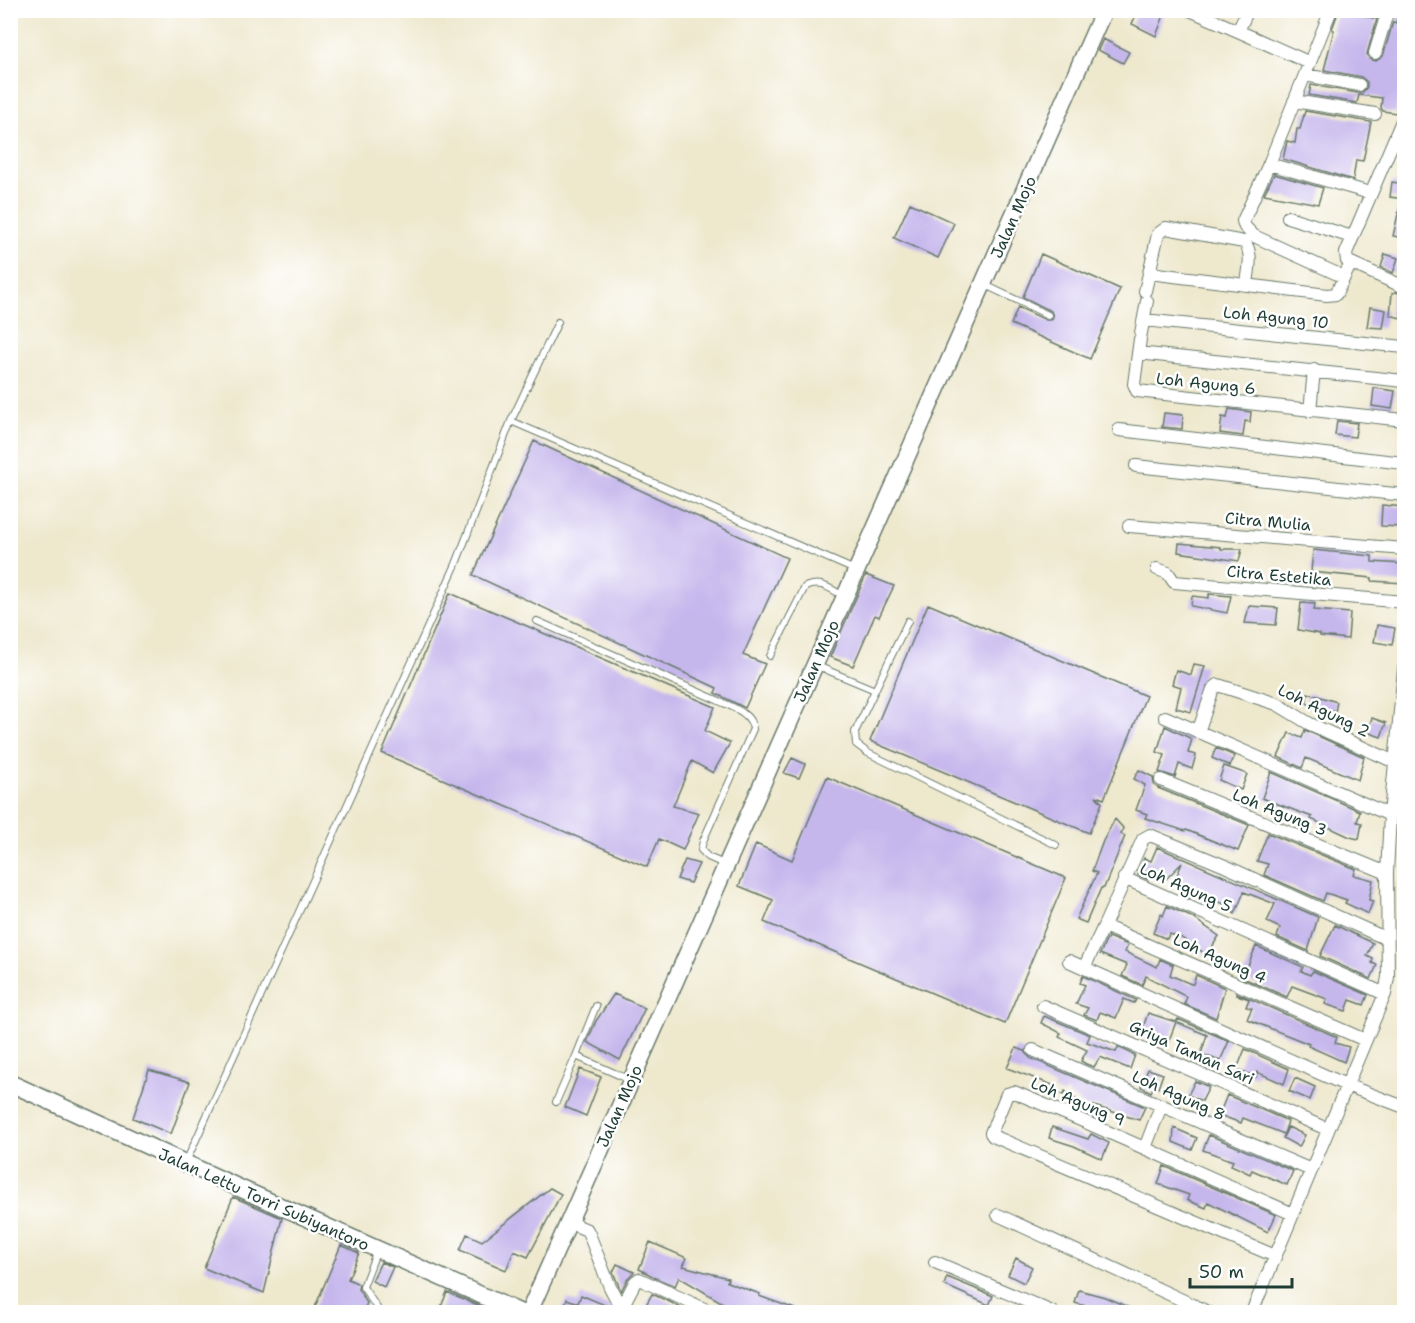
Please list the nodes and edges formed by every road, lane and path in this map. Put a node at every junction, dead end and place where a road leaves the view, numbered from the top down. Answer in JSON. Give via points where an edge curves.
{"nodes":[{"id":1,"x":1104,"y":10,"type":"edge"},
{"id":2,"x":1190,"y":10,"type":"edge"},
{"id":3,"x":1248,"y":10,"type":"edge"},
{"id":4,"x":1331,"y":10,"type":"edge"},
{"id":5,"x":1388,"y":10,"type":"edge"},
{"id":6,"x":1239,"y":31,"type":"junction"},
{"id":7,"x":1375,"y":53,"type":"dead end"},
{"id":8,"x":1308,"y":69,"type":"junction"},
{"id":9,"x":1359,"y":85,"type":"dead end"},
{"id":10,"x":1294,"y":101,"type":"junction"},
{"id":11,"x":1375,"y":114,"type":"dead end"},
{"id":12,"x":1404,"y":116,"type":"edge"},
{"id":13,"x":1269,"y":164,"type":"junction"},
{"id":14,"x":1370,"y":193,"type":"junction"},
{"id":15,"x":1288,"y":217,"type":"dead end"},
{"id":16,"x":1352,"y":237,"type":"junction"},
{"id":17,"x":1351,"y":264,"type":"junction"},
{"id":18,"x":1149,"y":273,"type":"junction"},
{"id":19,"x":1344,"y":277,"type":"junction"},
{"id":20,"x":983,"y":284,"type":"junction"},
{"id":21,"x":1247,"y":285,"type":"junction"},
{"id":22,"x":1404,"y":287,"type":"edge"},
{"id":23,"x":1048,"y":315,"type":"dead end"},
{"id":24,"x":1144,"y":320,"type":"junction"},
{"id":25,"x":558,"y":322,"type":"dead end"},
{"id":26,"x":1404,"y":347,"type":"edge"},
{"id":27,"x":1138,"y":353,"type":"junction"},
{"id":28,"x":1314,"y":370,"type":"junction"},
{"id":29,"x":1404,"y":381,"type":"edge"},
{"id":30,"x":1310,"y":411,"type":"junction"},
{"id":31,"x":1404,"y":420,"type":"edge"},
{"id":32,"x":511,"y":421,"type":"junction"},
{"id":33,"x":1119,"y":430,"type":"dead end"},
{"id":34,"x":1404,"y":463,"type":"edge"},
{"id":35,"x":1136,"y":466,"type":"dead end"},
{"id":36,"x":1404,"y":495,"type":"edge"},
{"id":37,"x":1129,"y":526,"type":"dead end"},
{"id":38,"x":1404,"y":549,"type":"edge"},
{"id":39,"x":1157,"y":569,"type":"dead end"},
{"id":40,"x":855,"y":570,"type":"junction"},
{"id":41,"x":844,"y":597,"type":"junction"},
{"id":42,"x":1404,"y":602,"type":"edge"},
{"id":43,"x":537,"y":621,"type":"dead end"},
{"id":44,"x":908,"y":621,"type":"dead end"},
{"id":45,"x":770,"y":656,"type":"dead end"},
{"id":46,"x":814,"y":665,"type":"junction"},
{"id":47,"x":1404,"y":669,"type":"edge"},
{"id":48,"x":875,"y":690,"type":"junction"},
{"id":49,"x":1165,"y":717,"type":"dead end"},
{"id":50,"x":1198,"y":732,"type":"junction"},
{"id":51,"x":1395,"y":762,"type":"junction"},
{"id":52,"x":1161,"y":780,"type":"dead end"},
{"id":53,"x":1390,"y":815,"type":"junction"},
{"id":54,"x":1056,"y":845,"type":"dead end"},
{"id":55,"x":727,"y":866,"type":"junction"},
{"id":56,"x":1387,"y":873,"type":"junction"},
{"id":57,"x":1124,"y":878,"type":"junction"},
{"id":58,"x":1104,"y":926,"type":"junction"},
{"id":59,"x":1387,"y":939,"type":"junction"},
{"id":60,"x":1069,"y":961,"type":"dead end"},
{"id":61,"x":1084,"y":968,"type":"junction"},
{"id":62,"x":1385,"y":994,"type":"junction"},
{"id":63,"x":596,"y":1006,"type":"dead end"},
{"id":64,"x":1043,"y":1006,"type":"dead end"},
{"id":65,"x":1365,"y":1040,"type":"junction"},
{"id":66,"x":1033,"y":1050,"type":"dead end"},
{"id":67,"x":576,"y":1056,"type":"junction"},
{"id":68,"x":630,"y":1080,"type":"junction"},
{"id":69,"x":10,"y":1083,"type":"edge"},
{"id":70,"x":1346,"y":1085,"type":"junction"},
{"id":71,"x":556,"y":1102,"type":"dead end"},
{"id":72,"x":1161,"y":1106,"type":"junction"},
{"id":73,"x":1404,"y":1107,"type":"edge"},
{"id":74,"x":1327,"y":1129,"type":"junction"},
{"id":75,"x":1145,"y":1148,"type":"junction"},
{"id":76,"x":185,"y":1163,"type":"junction"},
{"id":77,"x":1311,"y":1170,"type":"junction"},
{"id":78,"x":1293,"y":1214,"type":"junction"},
{"id":79,"x":998,"y":1215,"type":"dead end"},
{"id":80,"x":575,"y":1224,"type":"junction"},
{"id":81,"x":378,"y":1250,"type":"junction"},
{"id":82,"x":1275,"y":1256,"type":"junction"},
{"id":83,"x":935,"y":1262,"type":"dead end"},
{"id":84,"x":622,"y":1310,"type":"edge"},
{"id":85,"x":375,"y":1312,"type":"edge"},
{"id":86,"x":519,"y":1312,"type":"edge"},
{"id":87,"x":529,"y":1312,"type":"edge"},
{"id":88,"x":711,"y":1312,"type":"edge"},
{"id":89,"x":1052,"y":1312,"type":"edge"},
{"id":90,"x":1208,"y":1312,"type":"edge"},
{"id":91,"x":1252,"y":1312,"type":"edge"}],
"edges":[{"from":1,"to":20,"type":"street","name":"Jalan Mojo"},
{"from":2,"to":6,"type":"street"},
{"from":3,"to":6,"type":"street"},
{"from":4,"to":8,"type":"street"},
{"from":5,"to":7,"type":"street"},
{"from":6,"to":8,"type":"street"},
{"from":8,"to":9,"type":"street"},
{"from":8,"to":10,"type":"street"},
{"from":10,"to":11,"type":"street"},
{"from":10,"to":13,"type":"street"},
{"from":12,"to":14,"type":"street"},
{"from":13,"to":14,"type":"street"},
{"from":13,"to":19,"type":"street","via":[[1244,216],[1245,227],[1254,236]]},
{"from":14,"to":16,"type":"street"},
{"from":15,"to":16,"type":"street"},
{"from":16,"to":17,"type":"street","via":[[1347,253]]},
{"from":17,"to":19,"type":"street"},
{"from":17,"to":22,"type":"street"},
{"from":18,"to":21,"type":"street"},
{"from":18,"to":21,"type":"street","name":"Loh Agung 6","via":[[1158,234],[1166,228],[1244,242],[1250,255]]},
{"from":18,"to":24,"type":"street","name":"Loh Agung 6"},
{"from":19,"to":21,"type":"street","via":[[1336,294],[1327,295]]},
{"from":20,"to":23,"type":"lane"},
{"from":20,"to":40,"type":"street","name":"Jalan Mojo"},
{"from":24,"to":26,"type":"street","name":"Loh Agung 10"},
{"from":24,"to":27,"type":"street","name":"Loh Agung 6"},
{"from":25,"to":32,"type":"lane"},
{"from":27,"to":28,"type":"street","name":"Loh Agung 6"},
{"from":27,"to":30,"type":"street","name":"Loh Agung 6","via":[[1134,384],[1137,391]]},
{"from":28,"to":29,"type":"street","name":"Loh Agung 6"},
{"from":28,"to":30,"type":"street"},
{"from":30,"to":31,"type":"street","name":"Loh Agung 6"},
{"from":32,"to":40,"type":"lane"},
{"from":32,"to":76,"type":"lane","via":[[456,564]]},
{"from":33,"to":34,"type":"street"},
{"from":35,"to":36,"type":"street"},
{"from":37,"to":38,"type":"street","name":"Citra Mulia"},
{"from":39,"to":42,"type":"street","name":"Citra Estetika","via":[[1168,573],[1174,582]]},
{"from":40,"to":41,"type":"street","name":"Jalan Mojo"},
{"from":41,"to":45,"type":"lane","via":[[821,584],[805,587]]},
{"from":41,"to":46,"type":"street","name":"Jalan Mojo"},
{"from":43,"to":55,"type":"lane","via":[[717,700],[752,721],[753,729],[703,841],[702,850],[708,858]]},
{"from":44,"to":48,"type":"lane"},
{"from":46,"to":48,"type":"lane"},
{"from":46,"to":55,"type":"street","name":"Jalan Mojo"},
{"from":47,"to":51,"type":"street"},
{"from":48,"to":54,"type":"lane","via":[[855,732],[856,744],[861,749]]},
{"from":49,"to":50,"type":"street"},
{"from":50,"to":51,"type":"street","name":"Loh Agung 2","via":[[1218,685],[1277,704],[1310,724]]},
{"from":50,"to":53,"type":"street"},
{"from":51,"to":53,"type":"street"},
{"from":52,"to":56,"type":"street","name":"Loh Agung 3"},
{"from":53,"to":56,"type":"street"},
{"from":55,"to":68,"type":"street","name":"Jalan Mojo"},
{"from":56,"to":59,"type":"street"},
{"from":57,"to":58,"type":"street"},
{"from":57,"to":59,"type":"street","name":"Loh Agung 5","via":[[1143,839],[1150,835]]},
{"from":57,"to":62,"type":"street","name":"Loh Agung 5"},
{"from":58,"to":61,"type":"street"},
{"from":58,"to":65,"type":"street","name":"Loh Agung 4"},
{"from":59,"to":62,"type":"street"},
{"from":60,"to":61,"type":"street"},
{"from":61,"to":70,"type":"street"},
{"from":62,"to":65,"type":"street"},
{"from":63,"to":67,"type":"lane"},
{"from":64,"to":74,"type":"street","name":"Griya Taman Sari"},
{"from":65,"to":70,"type":"street"},
{"from":66,"to":72,"type":"street","name":"Loh Agung 8"},
{"from":67,"to":68,"type":"lane"},
{"from":67,"to":71,"type":"lane"},
{"from":68,"to":80,"type":"street","name":"Jalan Mojo"},
{"from":69,"to":76,"type":"street","name":"Jalan Lettu Torri Subiyantoro"},
{"from":70,"to":73,"type":"street"},
{"from":70,"to":74,"type":"street"},
{"from":72,"to":75,"type":"street"},
{"from":72,"to":77,"type":"street","name":"Loh Agung 8"},
{"from":74,"to":77,"type":"street"},
{"from":75,"to":78,"type":"street","name":"Loh Agung 9"},
{"from":75,"to":82,"type":"street","name":"Loh Agung 9","via":[[1011,1092],[991,1133]]},
{"from":76,"to":81,"type":"street","name":"Jalan Lettu Torri Subiyantoro"},
{"from":77,"to":78,"type":"street"},
{"from":78,"to":82,"type":"street"},
{"from":79,"to":90,"type":"street"},
{"from":80,"to":84,"type":"street","via":[[589,1234]]},
{"from":80,"to":87,"type":"street","name":"Jalan Mojo"},
{"from":81,"to":85,"type":"lane","via":[[363,1287],[375,1302]]},
{"from":81,"to":86,"type":"street","name":"Jalan Lettu Torri Subiyantoro"},
{"from":82,"to":91,"type":"street"},
{"from":83,"to":89,"type":"street"},
{"from":84,"to":88,"type":"street","via":[[639,1279]]}]}
